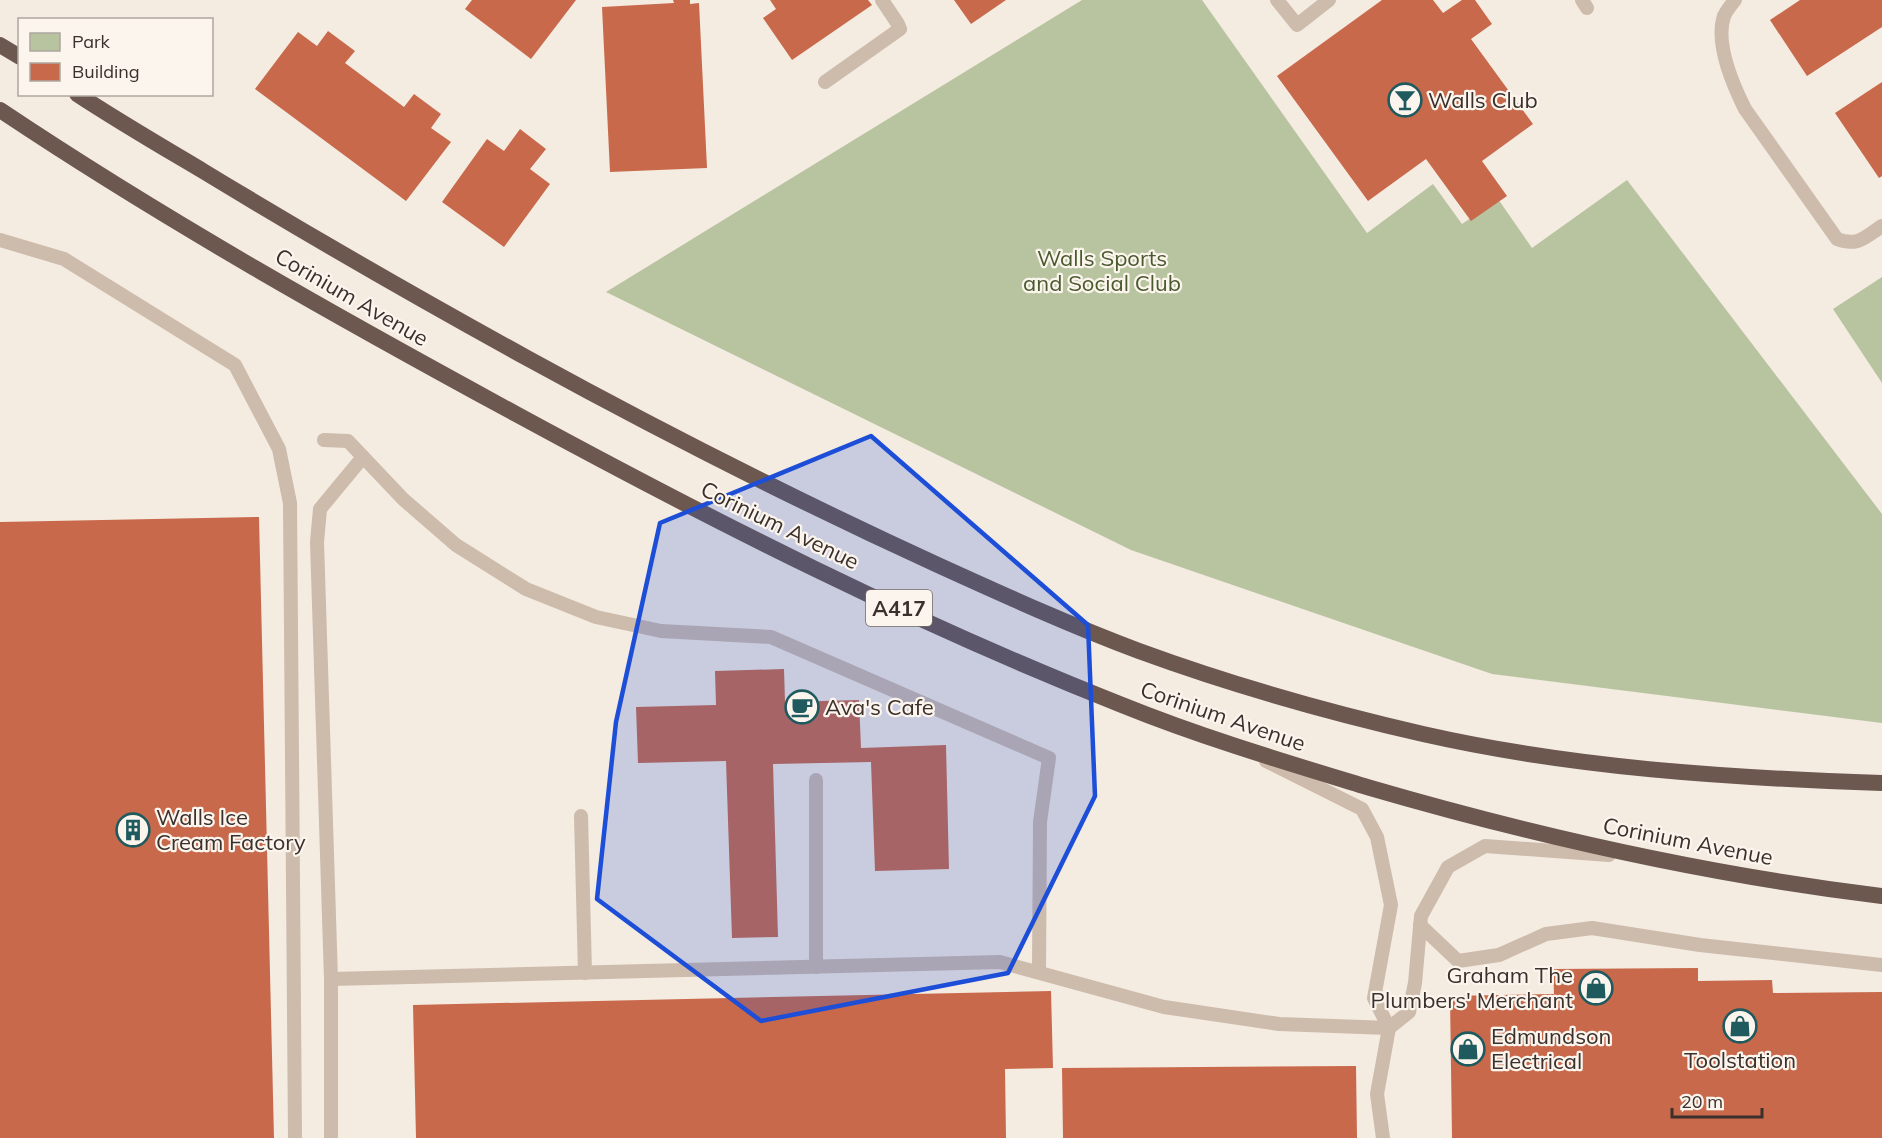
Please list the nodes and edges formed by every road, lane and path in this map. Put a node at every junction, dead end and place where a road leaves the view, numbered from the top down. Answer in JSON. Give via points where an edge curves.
{"nodes":[{"id":1,"x":882,"y":0,"type":"edge"},
{"id":2,"x":1277,"y":0,"type":"edge"},
{"id":3,"x":1329,"y":0,"type":"edge"},
{"id":4,"x":1735,"y":0,"type":"edge"},
{"id":5,"x":0,"y":45,"type":"edge"},
{"id":6,"x":18,"y":56,"type":"edge"},
{"id":7,"x":825,"y":82,"type":"dead end"},
{"id":8,"x":80,"y":96,"type":"edge"},
{"id":9,"x":0,"y":110,"type":"edge"},
{"id":10,"x":1882,"y":226,"type":"edge"},
{"id":11,"x":0,"y":240,"type":"edge"},
{"id":12,"x":324,"y":440,"type":"dead end"},
{"id":13,"x":363,"y":457,"type":"junction"},
{"id":14,"x":1227,"y":742,"type":"junction"},
{"id":15,"x":816,"y":780,"type":"dead end"},
{"id":16,"x":1882,"y":783,"type":"edge"},
{"id":17,"x":580,"y":816,"type":"dead end"},
{"id":18,"x":1650,"y":858,"type":"junction"},
{"id":19,"x":1882,"y":896,"type":"edge"},
{"id":20,"x":1420,"y":925,"type":"junction"},
{"id":21,"x":1882,"y":965,"type":"edge"},
{"id":22,"x":816,"y":967,"type":"junction"},
{"id":23,"x":1039,"y":972,"type":"junction"},
{"id":24,"x":585,"y":973,"type":"junction"},
{"id":25,"x":331,"y":979,"type":"junction"},
{"id":26,"x":1389,"y":1028,"type":"junction"},
{"id":27,"x":295,"y":1138,"type":"edge"},
{"id":28,"x":331,"y":1138,"type":"edge"},
{"id":29,"x":1383,"y":1138,"type":"edge"}],
"edges":[{"from":1,"to":7,"type":"lane","via":[[900,29]]},
{"from":2,"to":3,"type":"lane","via":[[1297,25]]},
{"from":4,"to":10,"type":"lane","via":[[1723,18],[1722,32],[1728,68],[1745,109],[1837,238],[1859,242]]},
{"from":5,"to":6,"type":"highway"},
{"from":8,"to":16,"type":"highway","name":"Corinium Avenue","number":"A417","via":[[295,227],[600,398],[897,546],[1137,650],[1272,695],[1495,749],[1719,776]]},
{"from":9,"to":14,"type":"highway","name":"Corinium Avenue","number":"A417","via":[[178,222],[576,447],[887,603],[1126,707]]},
{"from":11,"to":27,"type":"lane","via":[[64,259],[235,365],[279,449],[290,503]]},
{"from":12,"to":13,"type":"lane","via":[[348,441]]},
{"from":13,"to":23,"type":"lane","via":[[456,546],[526,588],[597,617],[661,631],[771,637],[1049,758],[1040,822]]},
{"from":13,"to":25,"type":"lane","via":[[320,509],[317,542]]},
{"from":14,"to":18,"type":"highway","name":"Corinium Avenue","number":"A417","via":[[1438,808]]},
{"from":14,"to":26,"type":"lane","via":[[1362,809],[1377,837],[1391,905],[1374,998]]},
{"from":15,"to":22,"type":"lane"},
{"from":17,"to":24,"type":"lane"},
{"from":18,"to":19,"type":"highway","name":"Corinium Avenue","number":"A417"},
{"from":18,"to":20,"type":"lane","via":[[1485,846],[1448,867],[1421,916]]},
{"from":20,"to":21,"type":"lane","via":[[1458,961],[1499,955],[1546,934],[1592,928],[1700,945]]},
{"from":20,"to":26,"type":"lane","via":[[1409,1012]]},
{"from":22,"to":23,"type":"lane","via":[[1000,962]]},
{"from":22,"to":24,"type":"lane"},
{"from":23,"to":26,"type":"lane","via":[[1164,1007],[1279,1024]]},
{"from":24,"to":25,"type":"lane"},
{"from":25,"to":28,"type":"lane"},
{"from":26,"to":29,"type":"lane","via":[[1377,1094]]}]}
